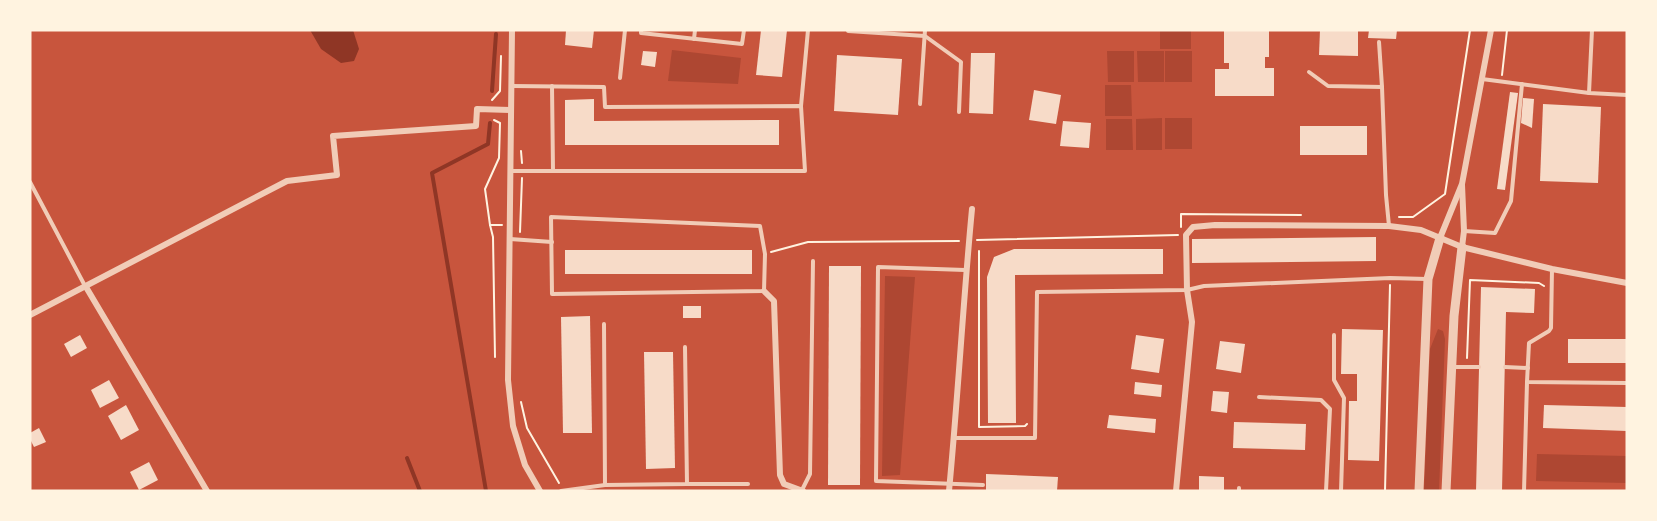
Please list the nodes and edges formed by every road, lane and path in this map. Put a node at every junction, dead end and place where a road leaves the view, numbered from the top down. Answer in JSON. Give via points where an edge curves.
{"nodes":[{"id":1,"x":512,"y":30,"type":"edge"},
{"id":2,"x":625,"y":30,"type":"edge"},
{"id":3,"x":641,"y":30,"type":"edge"},
{"id":4,"x":695,"y":30,"type":"edge"},
{"id":5,"x":744,"y":30,"type":"edge"},
{"id":6,"x":808,"y":30,"type":"edge"},
{"id":7,"x":925,"y":30,"type":"edge"},
{"id":8,"x":1470,"y":30,"type":"edge"},
{"id":9,"x":1491,"y":30,"type":"edge"},
{"id":10,"x":1507,"y":30,"type":"edge"},
{"id":11,"x":1592,"y":30,"type":"edge"},
{"id":12,"x":848,"y":31,"type":"edge"},
{"id":13,"x":925,"y":36,"type":"junction"},
{"id":14,"x":694,"y":39,"type":"junction"},
{"id":15,"x":1379,"y":42,"type":"dead end"},
{"id":16,"x":501,"y":46,"type":"dead end"},
{"id":17,"x":1309,"y":72,"type":"dead end"},
{"id":18,"x":620,"y":78,"type":"dead end"},
{"id":19,"x":1482,"y":78,"type":"junction"},
{"id":20,"x":1501,"y":81,"type":"junction"},
{"id":21,"x":1522,"y":84,"type":"junction"},
{"id":22,"x":511,"y":86,"type":"junction"},
{"id":23,"x":552,"y":86,"type":"junction"},
{"id":24,"x":1382,"y":87,"type":"junction"},
{"id":25,"x":1588,"y":93,"type":"junction"},
{"id":26,"x":1627,"y":95,"type":"edge"},
{"id":27,"x":920,"y":104,"type":"dead end"},
{"id":28,"x":801,"y":106,"type":"junction"},
{"id":29,"x":492,"y":109,"type":"junction"},
{"id":30,"x":510,"y":110,"type":"junction"},
{"id":31,"x":958,"y":112,"type":"dead end"},
{"id":32,"x":518,"y":145,"type":"dead end"},
{"id":33,"x":510,"y":171,"type":"junction"},
{"id":34,"x":522,"y":171,"type":"junction"},
{"id":35,"x":552,"y":171,"type":"junction"},
{"id":36,"x":30,"y":182,"type":"edge"},
{"id":37,"x":1462,"y":184,"type":"junction"},
{"id":38,"x":972,"y":210,"type":"dead end"},
{"id":39,"x":1308,"y":215,"type":"dead end"},
{"id":40,"x":1389,"y":217,"type":"junction"},
{"id":41,"x":490,"y":225,"type":"junction"},
{"id":42,"x":509,"y":225,"type":"junction"},
{"id":43,"x":1389,"y":226,"type":"junction"},
{"id":44,"x":1464,"y":231,"type":"junction"},
{"id":45,"x":1181,"y":235,"type":"dead end"},
{"id":46,"x":1440,"y":238,"type":"junction"},
{"id":47,"x":509,"y":239,"type":"junction"},
{"id":48,"x":520,"y":240,"type":"junction"},
{"id":49,"x":552,"y":242,"type":"junction"},
{"id":50,"x":1462,"y":247,"type":"junction"},
{"id":51,"x":813,"y":261,"type":"dead end"},
{"id":52,"x":1552,"y":269,"type":"junction"},
{"id":53,"x":965,"y":270,"type":"junction"},
{"id":54,"x":1390,"y":278,"type":"junction"},
{"id":55,"x":1428,"y":279,"type":"junction"},
{"id":56,"x":1627,"y":283,"type":"edge"},
{"id":57,"x":86,"y":287,"type":"junction"},
{"id":58,"x":1552,"y":289,"type":"junction"},
{"id":59,"x":1187,"y":290,"type":"junction"},
{"id":60,"x":764,"y":291,"type":"junction"},
{"id":61,"x":30,"y":315,"type":"edge"},
{"id":62,"x":604,"y":324,"type":"dead end"},
{"id":63,"x":1334,"y":335,"type":"dead end"},
{"id":64,"x":685,"y":347,"type":"dead end"},
{"id":65,"x":495,"y":357,"type":"dead end"},
{"id":66,"x":1452,"y":367,"type":"junction"},
{"id":67,"x":1466,"y":367,"type":"junction"},
{"id":68,"x":1479,"y":367,"type":"dead end"},
{"id":69,"x":1505,"y":367,"type":"dead end"},
{"id":70,"x":1528,"y":368,"type":"junction"},
{"id":71,"x":1527,"y":382,"type":"junction"},
{"id":72,"x":1627,"y":383,"type":"edge"},
{"id":73,"x":1259,"y":398,"type":"dead end"},
{"id":74,"x":520,"y":399,"type":"dead end"},
{"id":75,"x":955,"y":438,"type":"junction"},
{"id":76,"x":687,"y":484,"type":"junction"},
{"id":77,"x":748,"y":484,"type":"dead end"},
{"id":78,"x":605,"y":485,"type":"junction"},
{"id":79,"x":983,"y":485,"type":"dead end"},
{"id":80,"x":950,"y":487,"type":"edge"},
{"id":81,"x":802,"y":490,"type":"edge"},
{"id":82,"x":207,"y":491,"type":"edge"},
{"id":83,"x":540,"y":491,"type":"edge"},
{"id":84,"x":562,"y":491,"type":"edge"},
{"id":85,"x":1176,"y":491,"type":"edge"},
{"id":86,"x":1326,"y":491,"type":"edge"},
{"id":87,"x":1341,"y":491,"type":"edge"},
{"id":88,"x":1385,"y":491,"type":"edge"},
{"id":89,"x":1419,"y":491,"type":"edge"},
{"id":90,"x":1446,"y":491,"type":"edge"},
{"id":91,"x":1524,"y":491,"type":"edge"}],
"edges":[{"from":1,"to":22,"type":"street"},
{"from":2,"to":18,"type":"lane"},
{"from":3,"to":14,"type":"lane"},
{"from":4,"to":14,"type":"lane"},
{"from":5,"to":14,"type":"lane","via":[[742,44]]},
{"from":6,"to":28,"type":"lane"},
{"from":7,"to":13,"type":"lane"},
{"from":8,"to":40,"type":"path","via":[[1445,194],[1413,217]]},
{"from":9,"to":19,"type":"street"},
{"from":10,"to":20,"type":"path"},
{"from":11,"to":25,"type":"lane"},
{"from":12,"to":13,"type":"lane"},
{"from":13,"to":27,"type":"lane"},
{"from":13,"to":31,"type":"lane","via":[[961,62]]},
{"from":15,"to":24,"type":"lane"},
{"from":16,"to":29,"type":"path","via":[[500,91],[492,99]]},
{"from":17,"to":24,"type":"lane","via":[[1328,86]]},
{"from":19,"to":20,"type":"lane"},
{"from":19,"to":37,"type":"street"},
{"from":20,"to":21,"type":"lane"},
{"from":21,"to":25,"type":"lane"},
{"from":21,"to":44,"type":"lane","via":[[1511,201],[1496,233]]},
{"from":22,"to":23,"type":"lane"},
{"from":22,"to":30,"type":"street"},
{"from":23,"to":28,"type":"lane","via":[[604,87],[605,107]]},
{"from":23,"to":35,"type":"lane"},
{"from":24,"to":40,"type":"lane"},
{"from":25,"to":26,"type":"lane"},
{"from":28,"to":35,"type":"lane","via":[[805,171]]},
{"from":29,"to":30,"type":"street"},
{"from":29,"to":41,"type":"path","via":[[491,118],[500,123],[499,158],[484,189]]},
{"from":29,"to":57,"type":"street","via":[[477,109],[476,126],[333,136],[337,175],[287,181]]},
{"from":30,"to":33,"type":"street"},
{"from":32,"to":34,"type":"path"},
{"from":33,"to":34,"type":"lane"},
{"from":33,"to":42,"type":"street"},
{"from":34,"to":35,"type":"lane"},
{"from":34,"to":48,"type":"path"},
{"from":36,"to":57,"type":"lane"},
{"from":37,"to":44,"type":"street"},
{"from":37,"to":46,"type":"street"},
{"from":38,"to":53,"type":"street"},
{"from":39,"to":45,"type":"path","via":[[1181,214]]},
{"from":40,"to":43,"type":"lane"},
{"from":41,"to":42,"type":"path"},
{"from":41,"to":65,"type":"path"},
{"from":42,"to":47,"type":"street"},
{"from":43,"to":46,"type":"street","via":[[1421,230]]},
{"from":43,"to":59,"type":"street","via":[[1193,227],[1186,235]]},
{"from":44,"to":50,"type":"street"},
{"from":46,"to":50,"type":"street"},
{"from":46,"to":55,"type":"street"},
{"from":47,"to":48,"type":"lane"},
{"from":47,"to":83,"type":"street","via":[[508,380],[513,426],[525,465]]},
{"from":48,"to":49,"type":"lane"},
{"from":49,"to":60,"type":"lane","via":[[552,294]]},
{"from":49,"to":60,"type":"lane","via":[[552,218],[760,226],[765,254]]},
{"from":50,"to":52,"type":"street"},
{"from":50,"to":66,"type":"street"},
{"from":51,"to":81,"type":"lane","via":[[810,474]]},
{"from":52,"to":56,"type":"street"},
{"from":52,"to":58,"type":"lane"},
{"from":53,"to":75,"type":"street"},
{"from":53,"to":80,"type":"lane","via":[[878,267],[876,481]]},
{"from":54,"to":55,"type":"lane"},
{"from":54,"to":59,"type":"lane"},
{"from":54,"to":88,"type":"path"},
{"from":55,"to":89,"type":"street"},
{"from":57,"to":61,"type":"street"},
{"from":57,"to":82,"type":"street"},
{"from":58,"to":67,"type":"path","via":[[1539,283],[1470,280]]},
{"from":58,"to":70,"type":"lane","via":[[1551,330],[1529,343]]},
{"from":59,"to":75,"type":"lane","via":[[1037,292],[1035,438]]},
{"from":59,"to":85,"type":"street","via":[[1192,322]]},
{"from":60,"to":81,"type":"street","via":[[774,301],[780,475],[784,484]]},
{"from":62,"to":78,"type":"lane"},
{"from":63,"to":87,"type":"lane","via":[[1334,380],[1344,398]]},
{"from":64,"to":76,"type":"lane"},
{"from":66,"to":67,"type":"lane"},
{"from":66,"to":90,"type":"street"},
{"from":67,"to":68,"type":"lane"},
{"from":69,"to":70,"type":"lane"},
{"from":70,"to":71,"type":"lane"},
{"from":71,"to":72,"type":"lane"},
{"from":71,"to":91,"type":"lane"},
{"from":73,"to":86,"type":"lane","via":[[1322,400],[1330,409]]},
{"from":74,"to":84,"type":"path","via":[[527,428]]},
{"from":75,"to":80,"type":"street"},
{"from":76,"to":77,"type":"lane"},
{"from":76,"to":78,"type":"lane"},
{"from":78,"to":84,"type":"lane"},
{"from":79,"to":80,"type":"lane"}]}
